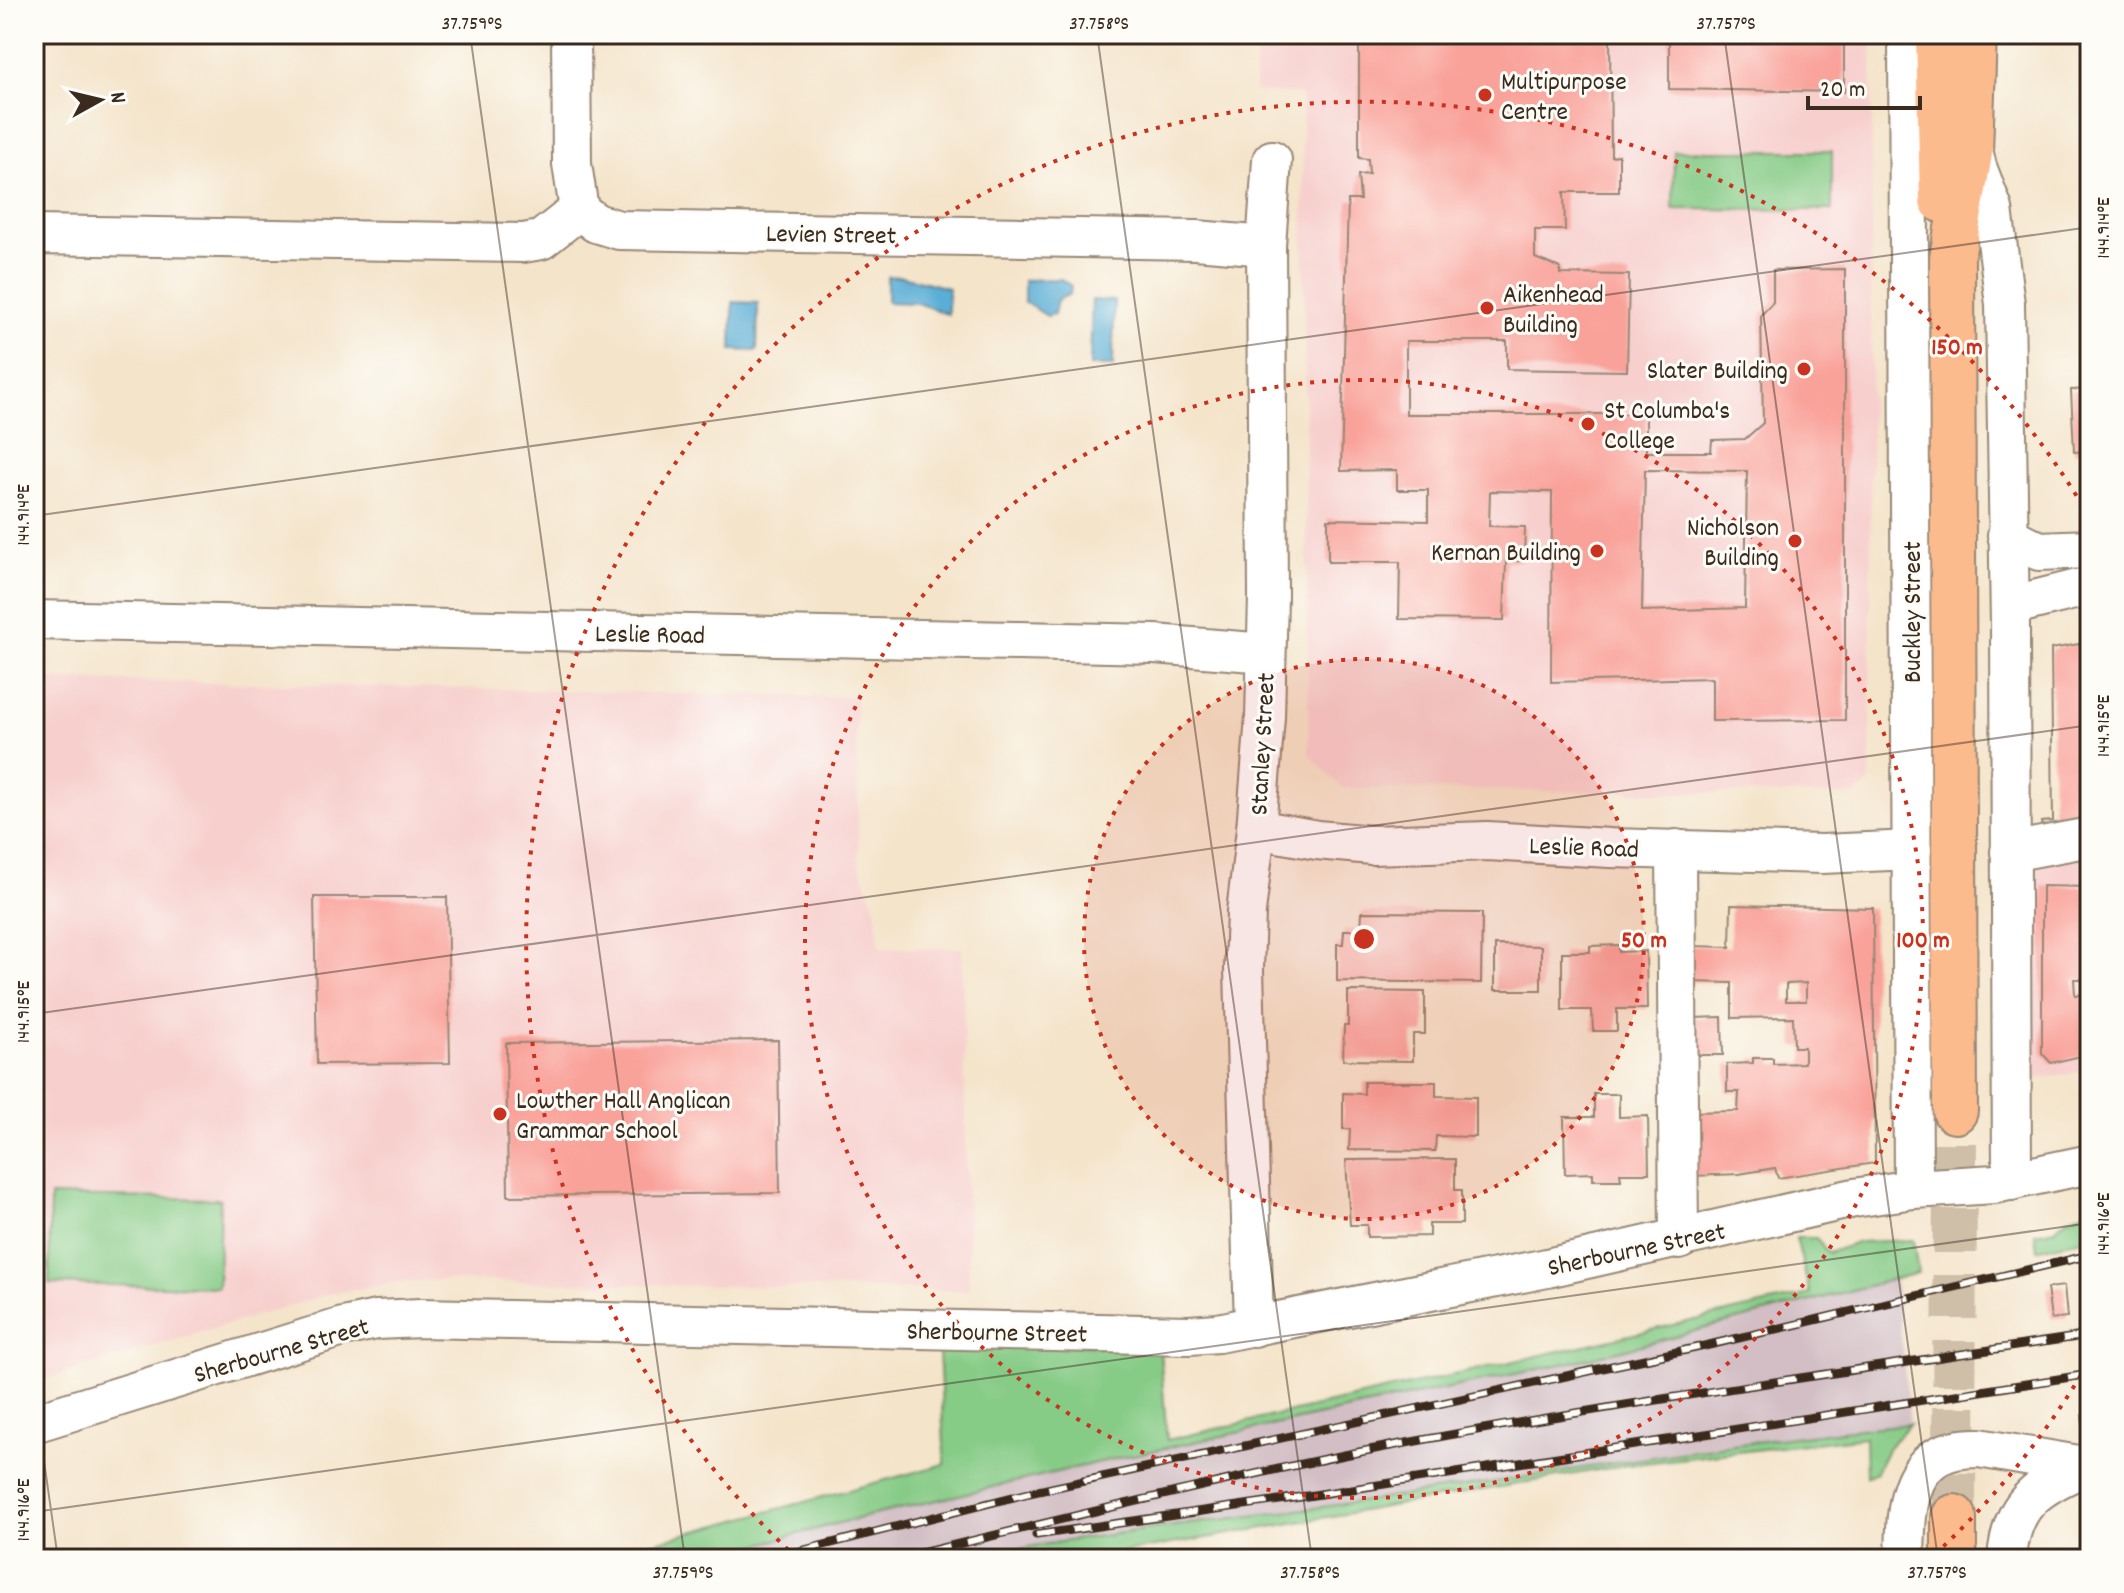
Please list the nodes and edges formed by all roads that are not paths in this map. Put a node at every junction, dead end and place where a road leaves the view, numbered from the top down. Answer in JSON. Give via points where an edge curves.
{"nodes":[{"id":1,"x":571,"y":34,"type":"edge"},
{"id":2,"x":1908,"y":34,"type":"edge"},
{"id":3,"x":1938,"y":34,"type":"edge"},
{"id":4,"x":1974,"y":34,"type":"edge"},
{"id":5,"x":1971,"y":139,"type":"junction"},
{"id":6,"x":1272,"y":160,"type":"dead end"},
{"id":7,"x":579,"y":210,"type":"junction"},
{"id":8,"x":34,"y":235,"type":"edge"},
{"id":9,"x":1266,"y":246,"type":"junction"},
{"id":10,"x":1952,"y":258,"type":"junction"},
{"id":11,"x":2007,"y":535,"type":"junction"},
{"id":12,"x":2090,"y":549,"type":"edge"},
{"id":13,"x":2090,"y":586,"type":"edge"},
{"id":14,"x":2010,"y":606,"type":"junction"},
{"id":15,"x":34,"y":620,"type":"edge"},
{"id":16,"x":1266,"y":653,"type":"junction"},
{"id":17,"x":1256,"y":829,"type":"junction"},
{"id":18,"x":2090,"y":837,"type":"edge"},
{"id":19,"x":1676,"y":849,"type":"junction"},
{"id":20,"x":1912,"y":850,"type":"junction"},
{"id":21,"x":2010,"y":852,"type":"junction"},
{"id":22,"x":1955,"y":1111,"type":"tunnel mouth"},
{"id":23,"x":2090,"y":1164,"type":"edge"},
{"id":24,"x":2012,"y":1181,"type":"junction"},
{"id":25,"x":1913,"y":1189,"type":"junction"},
{"id":26,"x":1679,"y":1240,"type":"junction"},
{"id":27,"x":1254,"y":1327,"type":"junction"},
{"id":28,"x":34,"y":1423,"type":"edge"},
{"id":29,"x":1986,"y":1449,"type":"junction"},
{"id":30,"x":2087,"y":1467,"type":"edge"},
{"id":31,"x":2021,"y":1510,"type":"junction"},
{"id":32,"x":1905,"y":1559,"type":"edge"},
{"id":33,"x":2007,"y":1559,"type":"edge"}],
"edges":[{"from":1,"to":7,"type":"street","via":[[572,164]]},
{"from":2,"to":20,"type":"street","name":"Buckley Street"},
{"from":3,"to":10,"type":"main road","name":"Buckley Street","via":[[1941,187]]},
{"from":4,"to":5,"type":"main road","name":"Buckley Street"},
{"from":5,"to":10,"type":"main road","name":"Buckley Street"},
{"from":5,"to":11,"type":"street","name":"Buckley Street","via":[[1993,209],[2004,284]]},
{"from":6,"to":9,"type":"street","name":"Stanley Street"},
{"from":7,"to":8,"type":"street","via":[[541,240],[523,243]]},
{"from":7,"to":9,"type":"street","name":"Levien Street","via":[[596,223],[619,230],[1196,240]]},
{"from":9,"to":16,"type":"street","name":"Stanley Street"},
{"from":10,"to":22,"type":"main road","name":"Buckley Street"},
{"from":11,"to":12,"type":"street","via":[[2039,551]]},
{"from":11,"to":14,"type":"street","name":"Buckley Street"},
{"from":13,"to":14,"type":"street"},
{"from":14,"to":21,"type":"street","name":"Buckley Street"},
{"from":15,"to":16,"type":"street","name":"Leslie Road","via":[[1155,644]]},
{"from":16,"to":17,"type":"street","name":"Stanley Street"},
{"from":17,"to":19,"type":"street","name":"Leslie Road","via":[[1372,845],[1487,841]]},
{"from":17,"to":27,"type":"street","name":"Stanley Street","via":[[1244,969]]},
{"from":18,"to":21,"type":"street"},
{"from":19,"to":20,"type":"street","name":"Leslie Road","via":[[1822,854]]},
{"from":19,"to":26,"type":"street"},
{"from":20,"to":25,"type":"street","name":"Buckley Street"},
{"from":21,"to":24,"type":"street","name":"Buckley Street"},
{"from":23,"to":24,"type":"street","name":"Sherbourne Street"},
{"from":24,"to":25,"type":"street","name":"Sherbourne Street"},
{"from":25,"to":26,"type":"street","name":"Sherbourne Street"},
{"from":26,"to":27,"type":"street","name":"Sherbourne Street"},
{"from":27,"to":28,"type":"street","name":"Sherbourne Street","via":[[1189,1335],[376,1320]]},
{"from":29,"to":30,"type":"street"},
{"from":29,"to":31,"type":"street","via":[[2012,1470]]},
{"from":29,"to":32,"type":"street","via":[[1949,1450],[1921,1471],[1907,1507]]},
{"from":30,"to":31,"type":"street","via":[[2043,1485]]},
{"from":31,"to":33,"type":"street"}]}
